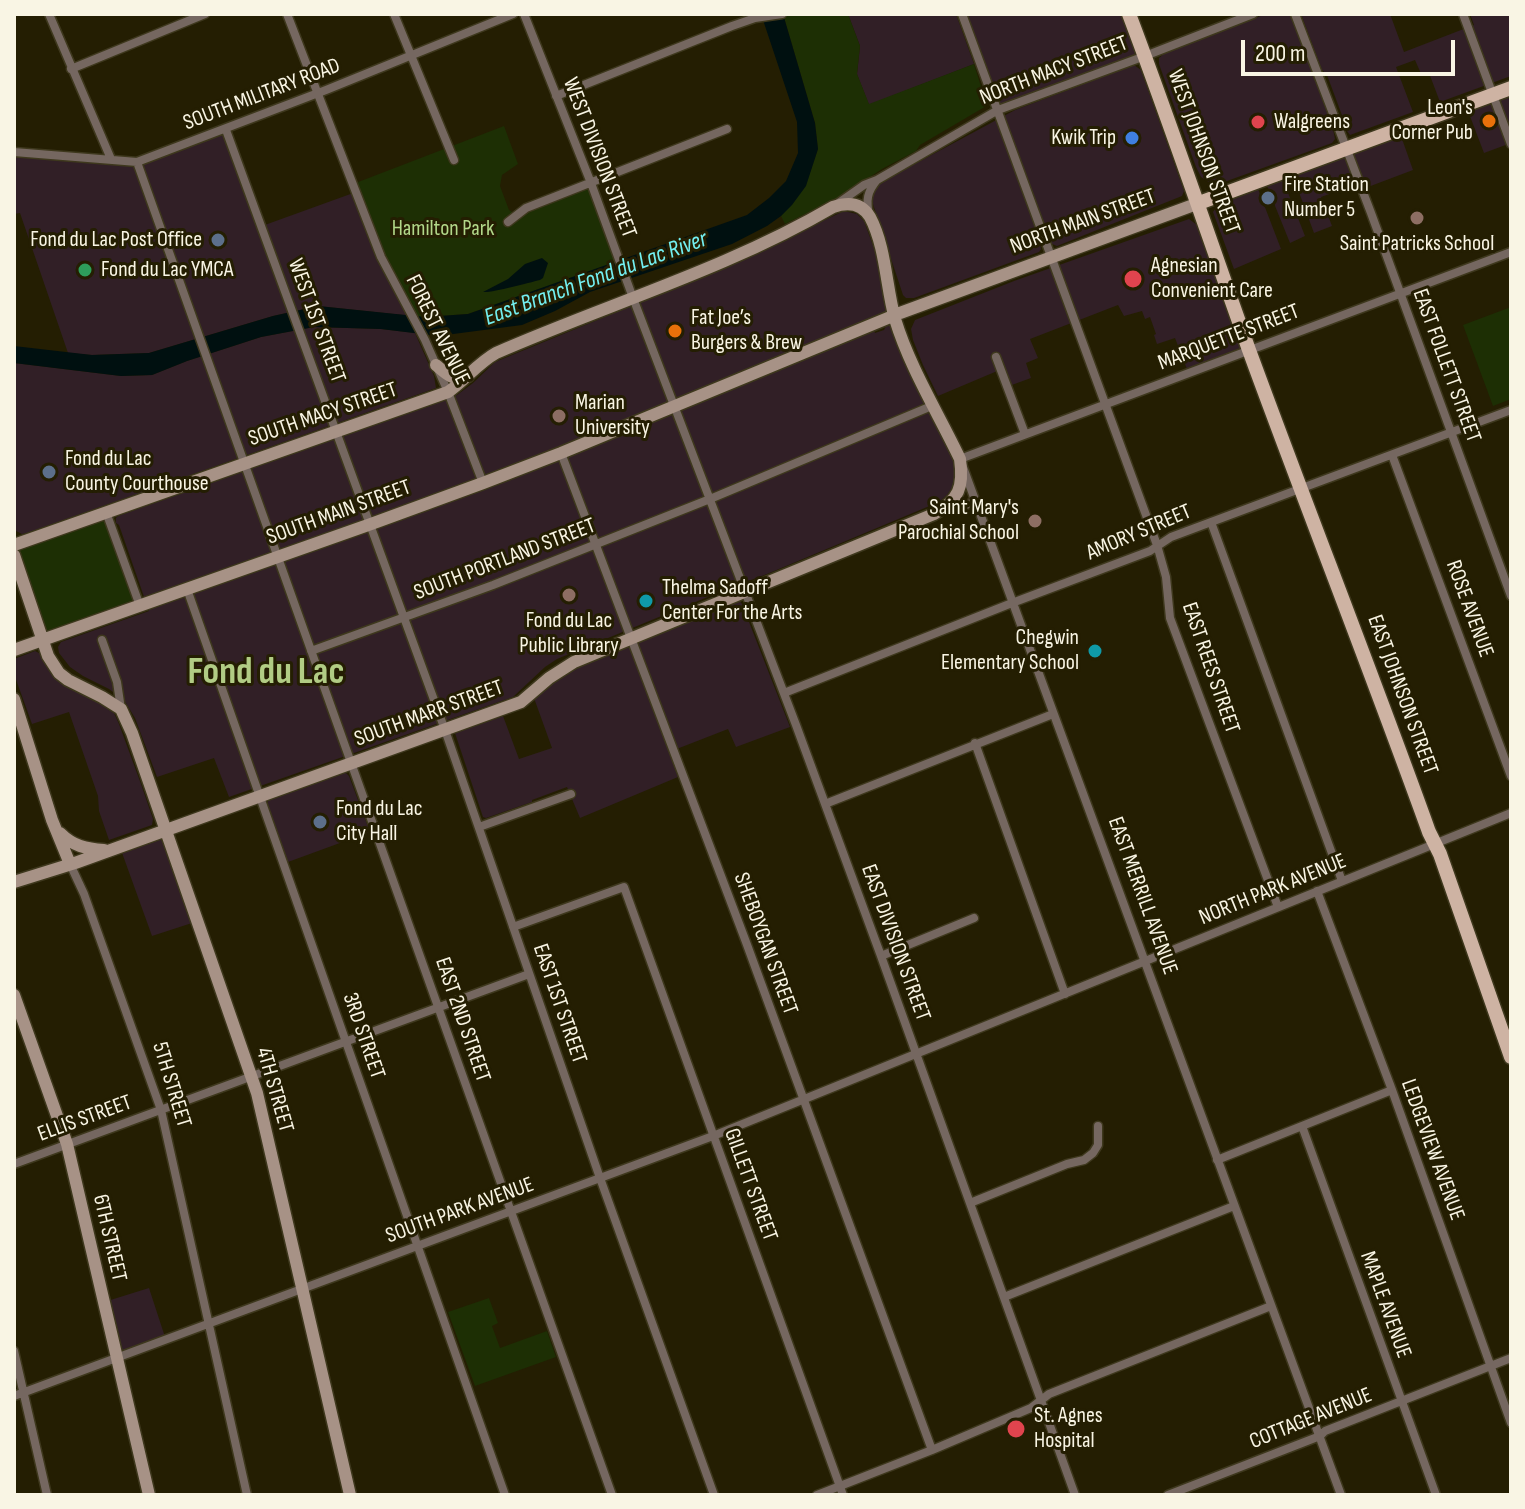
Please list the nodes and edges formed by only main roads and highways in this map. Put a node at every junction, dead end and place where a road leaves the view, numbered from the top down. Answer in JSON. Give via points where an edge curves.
{"nodes":[{"id":1,"x":1129,"y":14,"type":"edge"},
{"id":2,"x":1511,"y":88,"type":"edge"},
{"id":3,"x":1199,"y":203,"type":"junction"},
{"id":4,"x":886,"y":269,"type":"junction"},
{"id":5,"x":633,"y":298,"type":"joint"},
{"id":6,"x":915,"y":308,"type":"junction"},
{"id":7,"x":894,"y":316,"type":"junction"},
{"id":8,"x":903,"y":341,"type":"junction"},
{"id":9,"x":1249,"y":350,"type":"joint"},
{"id":10,"x":436,"y":365,"type":"road end"},
{"id":11,"x":468,"y":376,"type":"junction"},
{"id":12,"x":674,"y":406,"type":"joint"},
{"id":13,"x":940,"y":510,"type":"joint"},
{"id":14,"x":14,"y":545,"type":"edge"},
{"id":15,"x":14,"y":555,"type":"edge"},
{"id":16,"x":43,"y":640,"type":"junction"},
{"id":17,"x":14,"y":650,"type":"edge"},
{"id":18,"x":14,"y":699,"type":"edge"},
{"id":19,"x":52,"y":820,"type":"junction"},
{"id":20,"x":166,"y":829,"type":"junction"},
{"id":21,"x":109,"y":850,"type":"junction"},
{"id":22,"x":70,"y":864,"type":"junction"},
{"id":23,"x":14,"y":882,"type":"edge"},
{"id":24,"x":14,"y":995,"type":"edge"},
{"id":25,"x":1511,"y":1057,"type":"edge"},
{"id":26,"x":149,"y":1495,"type":"edge"},
{"id":27,"x":350,"y":1495,"type":"edge"}],
"edges":[{"from":1,"to":3,"type":"main road","name":"WEST JOHNSON STREET"},
{"from":2,"to":3,"type":"main road","name":"NORTH MAIN STREET"},
{"from":3,"to":6,"type":"main road","name":"NORTH MAIN STREET"},
{"from":3,"to":9,"type":"main road","name":"WEST JOHNSON STREET"},
{"from":4,"to":5,"type":"main road","name":"NORTH MACY STREET","via":[[869,216],[844,203],[722,263]]},
{"from":4,"to":6,"type":"main road","via":[[896,293]]},
{"from":4,"to":7,"type":"main road","name":"EAST MERRILL AVENUE"},
{"from":5,"to":11,"type":"main road","name":"SOUTH MACY STREET","via":[[496,353]]},
{"from":6,"to":7,"type":"main road","name":"NORTH MAIN STREET"},
{"from":6,"to":8,"type":"main road","via":[[904,324]]},
{"from":7,"to":8,"type":"main road","name":"EAST MERRILL AVENUE"},
{"from":7,"to":12,"type":"main road","name":"NORTH MAIN STREET"},
{"from":8,"to":13,"type":"main road","name":"EAST MERRILL AVENUE","via":[[960,459],[958,492]]},
{"from":9,"to":25,"type":"main road","name":"EAST JOHNSON STREET"},
{"from":10,"to":11,"type":"main road","via":[[456,379]]},
{"from":11,"to":14,"type":"main road","name":"SOUTH MACY STREET","via":[[448,392]]},
{"from":12,"to":16,"type":"main road","name":"SOUTH MAIN STREET","via":[[483,483]]},
{"from":13,"to":20,"type":"main road","name":"SOUTH MARR STREET","via":[[574,662],[521,702]]},
{"from":15,"to":16,"type":"main road"},
{"from":16,"to":17,"type":"main road","name":"SOUTH MAIN STREET"},
{"from":16,"to":20,"type":"main road","name":"4TH STREET","via":[[59,673],[121,709]]},
{"from":18,"to":19,"type":"main road","name":"5TH STREET"},
{"from":19,"to":21,"type":"main road","via":[[74,844]]},
{"from":19,"to":22,"type":"main road","name":"5TH STREET"},
{"from":20,"to":21,"type":"main road","name":"SOUTH MARR STREET"},
{"from":20,"to":27,"type":"main road","name":"4TH STREET","via":[[264,1116]]},
{"from":21,"to":22,"type":"main road","name":"SOUTH MARR STREET"},
{"from":22,"to":23,"type":"main road","name":"SOUTH MARR STREET"},
{"from":24,"to":26,"type":"main road","name":"6TH STREET","via":[[67,1144]]}]}
